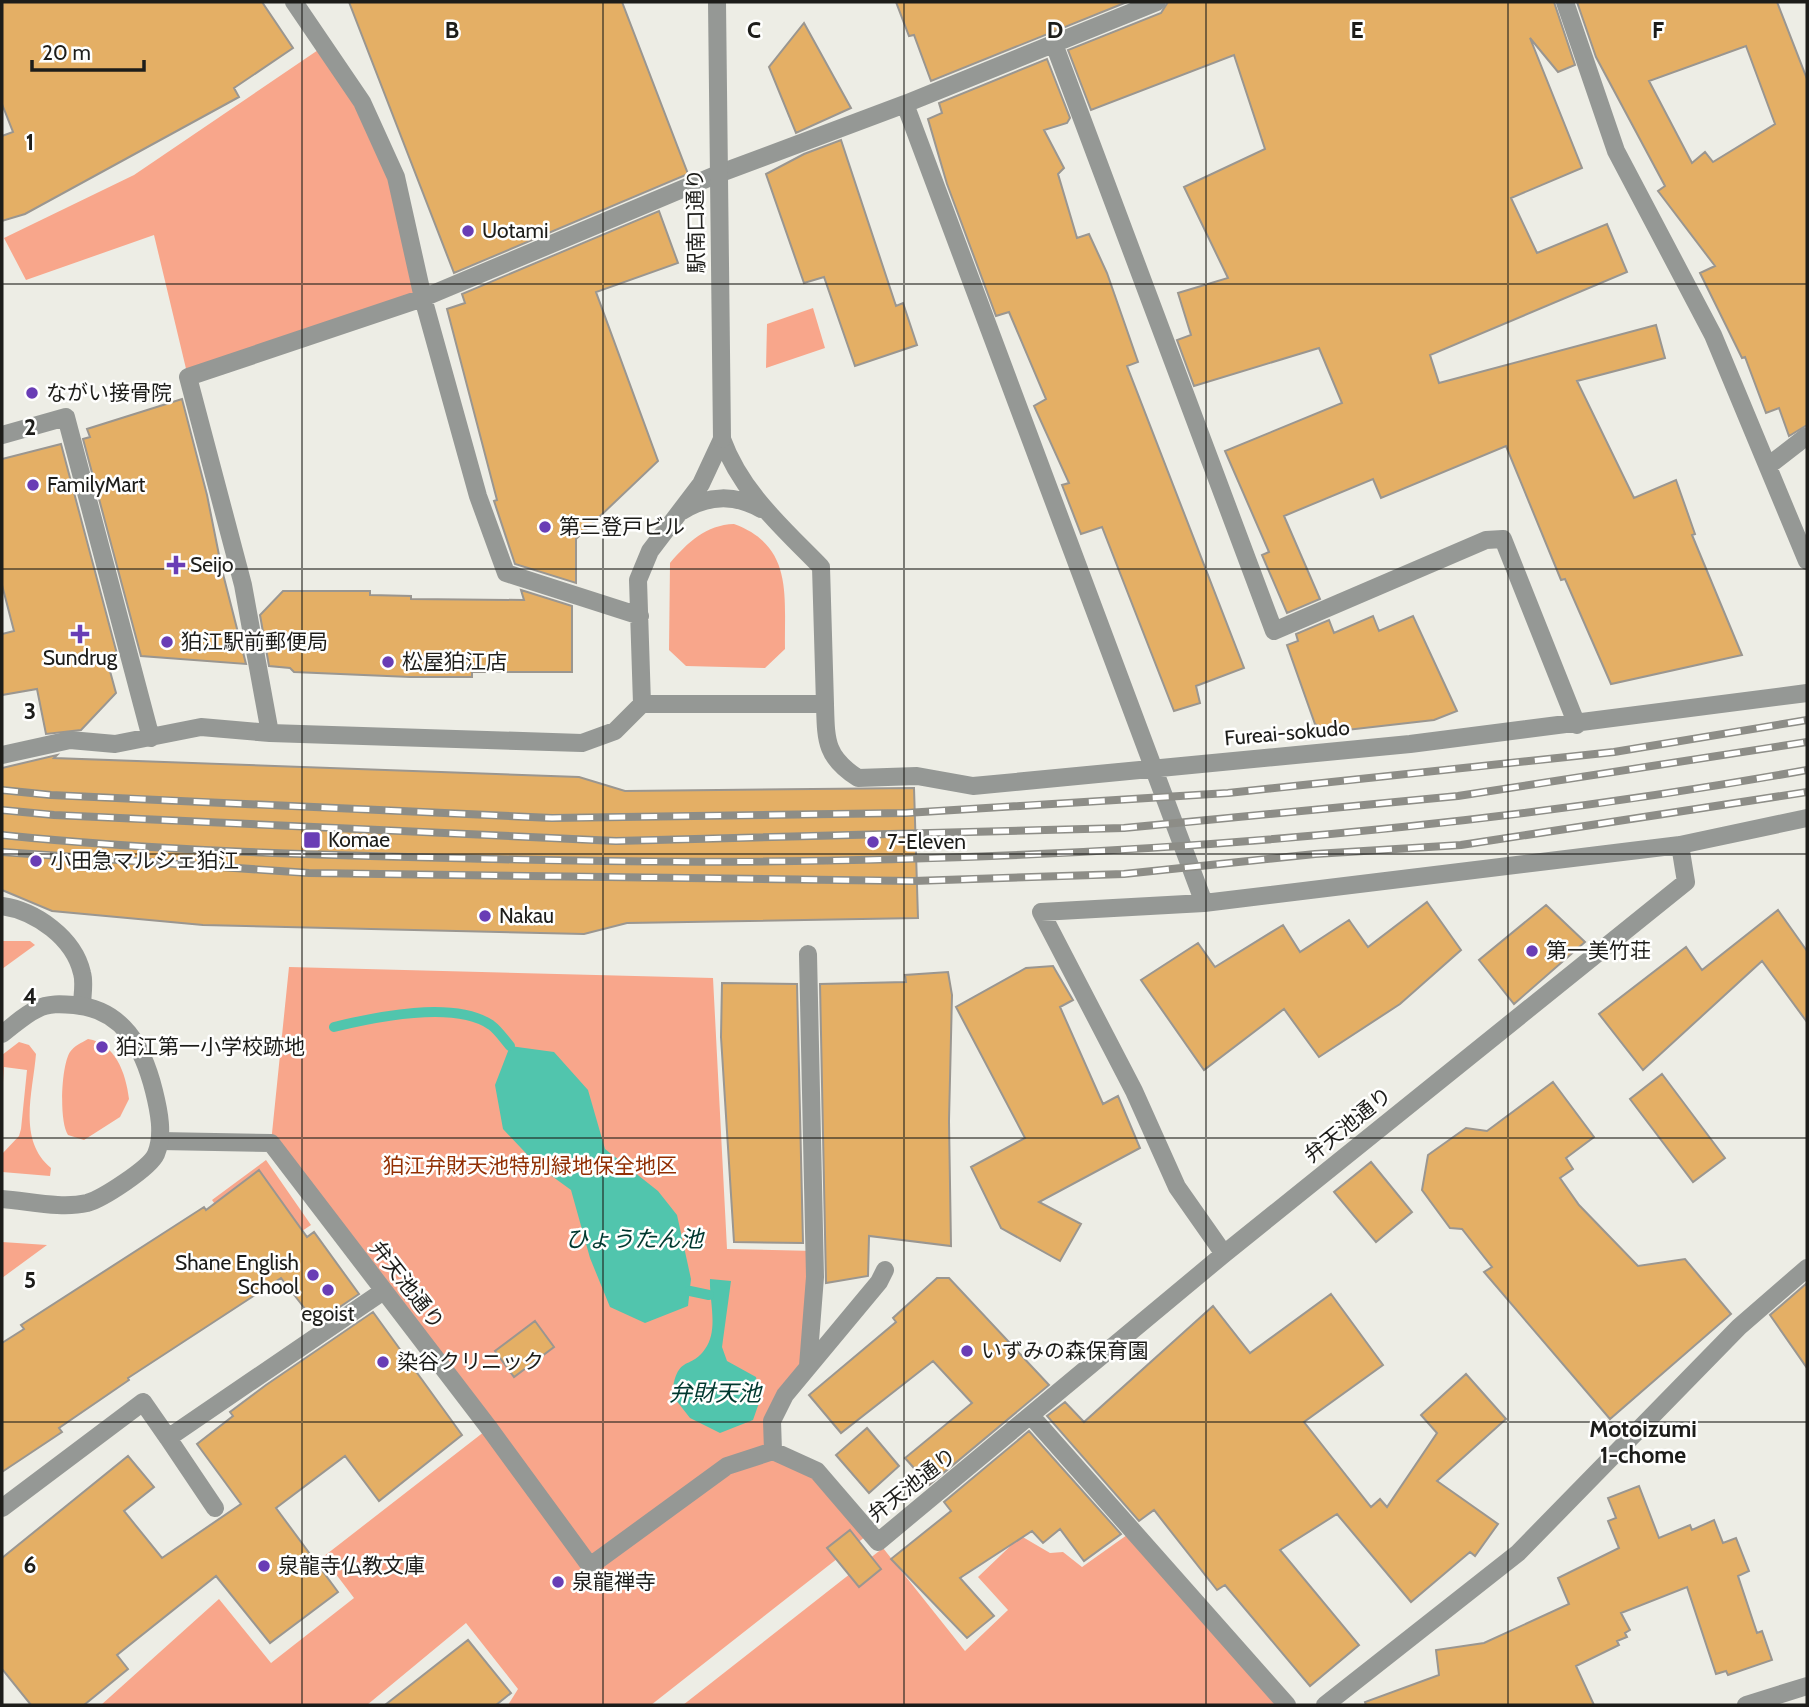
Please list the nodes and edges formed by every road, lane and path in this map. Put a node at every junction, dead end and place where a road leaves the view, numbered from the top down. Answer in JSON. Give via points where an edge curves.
{"nodes":[{"id":1,"x":294,"y":2,"type":"edge"},
{"id":2,"x":717,"y":2,"type":"edge"},
{"id":3,"x":1157,"y":2,"type":"edge"},
{"id":4,"x":1565,"y":2,"type":"edge"},
{"id":5,"x":1054,"y":44,"type":"junction"},
{"id":6,"x":905,"y":104,"type":"junction"},
{"id":7,"x":718,"y":174,"type":"junction"},
{"id":8,"x":423,"y":298,"type":"junction"},
{"id":9,"x":2,"y":435,"type":"edge"},
{"id":10,"x":1807,"y":436,"type":"edge"},
{"id":11,"x":722,"y":439,"type":"junction"},
{"id":12,"x":1768,"y":466,"type":"junction"},
{"id":13,"x":679,"y":513,"type":"junction"},
{"id":14,"x":769,"y":513,"type":"junction"},
{"id":15,"x":1807,"y":561,"type":"edge"},
{"id":16,"x":640,"y":616,"type":"junction"},
{"id":17,"x":1807,"y":693,"type":"edge"},
{"id":18,"x":642,"y":704,"type":"junction"},
{"id":19,"x":825,"y":704,"type":"junction"},
{"id":20,"x":1577,"y":725,"type":"junction"},
{"id":21,"x":270,"y":733,"type":"junction"},
{"id":22,"x":151,"y":738,"type":"junction"},
{"id":23,"x":2,"y":755,"type":"edge"},
{"id":24,"x":1153,"y":768,"type":"junction"},
{"id":25,"x":1807,"y":818,"type":"edge"},
{"id":26,"x":1680,"y":845,"type":"junction"},
{"id":27,"x":1204,"y":903,"type":"junction"},
{"id":28,"x":2,"y":906,"type":"edge"},
{"id":29,"x":808,"y":954,"type":"dead end"},
{"id":30,"x":82,"y":1006,"type":"junction"},
{"id":31,"x":2,"y":1034,"type":"edge"},
{"id":32,"x":160,"y":1141,"type":"junction"},
{"id":33,"x":2,"y":1199,"type":"edge"},
{"id":34,"x":1224,"y":1255,"type":"junction"},
{"id":35,"x":1807,"y":1269,"type":"edge"},
{"id":36,"x":885,"y":1270,"type":"dead end"},
{"id":37,"x":382,"y":1292,"type":"junction"},
{"id":38,"x":808,"y":1366,"type":"junction"},
{"id":39,"x":1031,"y":1417,"type":"junction"},
{"id":40,"x":168,"y":1438,"type":"junction"},
{"id":41,"x":773,"y":1451,"type":"junction"},
{"id":42,"x":2,"y":1508,"type":"edge"},
{"id":43,"x":215,"y":1508,"type":"dead end"},
{"id":44,"x":1807,"y":1686,"type":"edge"},
{"id":45,"x":1287,"y":1705,"type":"edge"},
{"id":46,"x":1325,"y":1705,"type":"edge"},
{"id":47,"x":1746,"y":1705,"type":"edge"}],
"edges":[{"from":1,"to":8,"type":"street","via":[[362,102],[396,177]]},
{"from":2,"to":7,"type":"street","name":"駅南口通り"},
{"from":3,"to":5,"type":"street"},
{"from":4,"to":12,"type":"street","via":[[1616,151],[1713,335]]},
{"from":5,"to":6,"type":"street"},
{"from":5,"to":20,"type":"street","via":[[1274,631],[1486,540],[1503,539]]},
{"from":6,"to":7,"type":"street"},
{"from":6,"to":24,"type":"street"},
{"from":7,"to":8,"type":"street"},
{"from":7,"to":11,"type":"street","name":"駅南口通り"},
{"from":8,"to":16,"type":"street","via":[[478,496],[506,573]]},
{"from":8,"to":21,"type":"street","via":[[188,377],[243,585]]},
{"from":9,"to":22,"type":"street","via":[[66,416]]},
{"from":10,"to":12,"type":"street"},
{"from":11,"to":13,"type":"street","via":[[701,484]]},
{"from":11,"to":14,"type":"street","via":[[732,467]]},
{"from":12,"to":15,"type":"street"},
{"from":13,"to":14,"type":"street","via":[[709,499],[733,498]]},
{"from":13,"to":16,"type":"street","via":[[650,551],[638,580]]},
{"from":14,"to":19,"type":"street","via":[[821,568]]},
{"from":16,"to":18,"type":"street"},
{"from":17,"to":20,"type":"street","name":"Fureai-sokudo"},
{"from":18,"to":19,"type":"street"},
{"from":18,"to":21,"type":"street","via":[[615,731],[582,743]]},
{"from":19,"to":24,"type":"street","name":"Fureai-sokudo","via":[[826,742],[834,759],[858,778],[917,776],[974,786]]},
{"from":20,"to":24,"type":"street","name":"Fureai-sokudo"},
{"from":21,"to":22,"type":"street","via":[[201,727]]},
{"from":22,"to":23,"type":"street","via":[[116,744],[70,740]]},
{"from":24,"to":27,"type":"street"},
{"from":25,"to":26,"type":"street"},
{"from":26,"to":27,"type":"street"},
{"from":26,"to":34,"type":"street","name":"弁天池通り","via":[[1686,883]]},
{"from":27,"to":34,"type":"street","via":[[1041,912],[1177,1187]]},
{"from":28,"to":30,"type":"street","via":[[43,920],[68,945],[83,974]]},
{"from":29,"to":38,"type":"street","via":[[815,1277]]},
{"from":30,"to":31,"type":"street","via":[[38,1008]]},
{"from":30,"to":32,"type":"street","via":[[108,1013],[126,1029],[143,1057],[159,1112]]},
{"from":32,"to":33,"type":"street","via":[[150,1164],[94,1201],[71,1205]]},
{"from":32,"to":37,"type":"street","name":"弁天池通り","via":[[271,1143]]},
{"from":34,"to":39,"type":"street","name":"弁天池通り"},
{"from":35,"to":46,"type":"street","via":[[1739,1327],[1518,1553]]},
{"from":36,"to":38,"type":"street"},
{"from":37,"to":40,"type":"street"},
{"from":37,"to":41,"type":"street","name":"弁天池通り","via":[[590,1566],[727,1466]]},
{"from":38,"to":41,"type":"street","via":[[772,1421]]},
{"from":39,"to":41,"type":"street","name":"弁天池通り","via":[[877,1542],[817,1471]]},
{"from":39,"to":45,"type":"street"},
{"from":40,"to":42,"type":"street","via":[[143,1402]]},
{"from":40,"to":43,"type":"street"},
{"from":44,"to":47,"type":"street"}]}
